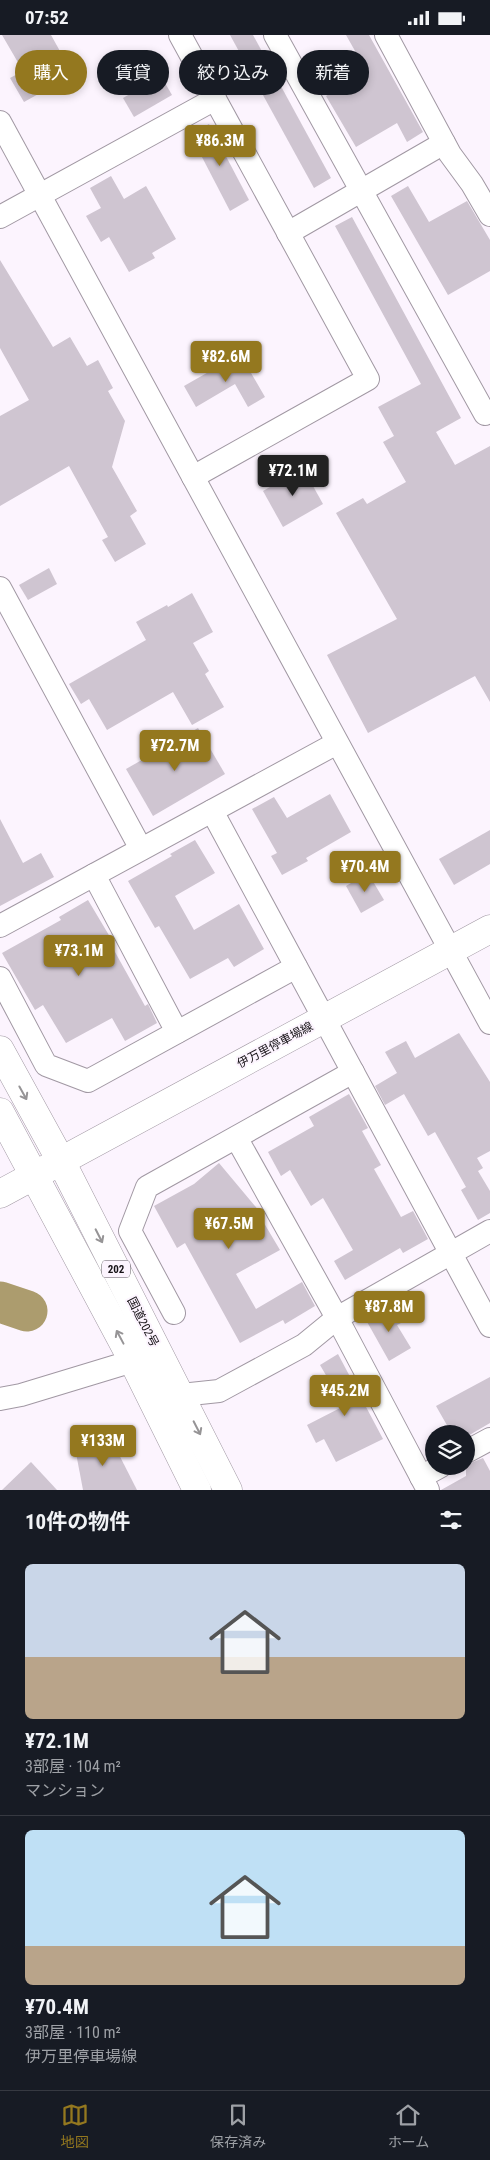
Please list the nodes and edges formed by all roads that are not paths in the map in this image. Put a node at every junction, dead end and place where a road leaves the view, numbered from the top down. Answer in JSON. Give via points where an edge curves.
{"nodes":[{"id":1,"x":275,"y":35,"type":"edge"},
{"id":2,"x":386,"y":35,"type":"edge"},
{"id":3,"x":190,"y":38,"type":"edge"},
{"id":4,"x":215,"y":99,"type":"junction"},
{"id":5,"x":0,"y":122,"type":"edge"},
{"id":6,"x":444,"y":143,"type":"junction"},
{"id":7,"x":361,"y":191,"type":"junction"},
{"id":8,"x":40,"y":195,"type":"junction"},
{"id":9,"x":490,"y":215,"type":"edge"},
{"id":10,"x":0,"y":217,"type":"edge"},
{"id":11,"x":288,"y":233,"type":"junction"},
{"id":12,"x":490,"y":411,"type":"edge"},
{"id":13,"x":193,"y":477,"type":"junction"},
{"id":14,"x":0,"y":588,"type":"edge"},
{"id":15,"x":337,"y":743,"type":"junction"},
{"id":16,"x":212,"y":811,"type":"junction"},
{"id":17,"x":141,"y":849,"type":"junction"},
{"id":18,"x":94,"y":875,"type":"junction"},
{"id":19,"x":0,"y":927,"type":"edge"},
{"id":20,"x":490,"y":929,"type":"edge"},
{"id":21,"x":450,"y":951,"type":"junction"},
{"id":22,"x":296,"y":967,"type":"junction"},
{"id":23,"x":0,"y":978,"type":"edge"},
{"id":24,"x":324,"y":1019,"type":"junction"},
{"id":25,"x":490,"y":1023,"type":"edge"},
{"id":26,"x":177,"y":1032,"type":"junction"},
{"id":27,"x":0,"y":1050,"type":"edge"},
{"id":28,"x":353,"y":1072,"type":"junction"},
{"id":29,"x":0,"y":1112,"type":"edge"},
{"id":30,"x":237,"y":1139,"type":"junction"},
{"id":31,"x":61,"y":1161,"type":"junction"},
{"id":32,"x":34,"y":1175,"type":"junction"},
{"id":33,"x":0,"y":1194,"type":"edge"},
{"id":34,"x":490,"y":1231,"type":"edge"},
{"id":35,"x":451,"y":1253,"type":"junction"},
{"id":36,"x":174,"y":1313,"type":"dead end"},
{"id":37,"x":337,"y":1318,"type":"junction"},
{"id":38,"x":490,"y":1326,"type":"edge"},
{"id":39,"x":133,"y":1361,"type":"junction"},
{"id":40,"x":181,"y":1395,"type":"junction"},
{"id":41,"x":0,"y":1399,"type":"edge"},
{"id":42,"x":490,"y":1439,"type":"edge"},
{"id":43,"x":475,"y":1448,"type":"edge"},
{"id":44,"x":424,"y":1484,"type":"edge"},
{"id":45,"x":197,"y":1490,"type":"edge"},
{"id":46,"x":228,"y":1490,"type":"edge"}],
"edges":[{"from":1,"to":7,"type":"street"},
{"from":2,"to":6,"type":"street"},
{"from":3,"to":4,"type":"street"},
{"from":4,"to":8,"type":"street"},
{"from":4,"to":11,"type":"street"},
{"from":5,"to":8,"type":"street"},
{"from":6,"to":7,"type":"street"},
{"from":6,"to":9,"type":"street"},
{"from":7,"to":11,"type":"street"},
{"from":7,"to":12,"type":"street","via":[[485,414]]},
{"from":8,"to":10,"type":"street"},
{"from":8,"to":13,"type":"street"},
{"from":11,"to":13,"type":"street","via":[[368,379]]},
{"from":13,"to":15,"type":"street"},
{"from":14,"to":17,"type":"street"},
{"from":15,"to":16,"type":"street"},
{"from":15,"to":21,"type":"street"},
{"from":16,"to":17,"type":"street"},
{"from":16,"to":22,"type":"street"},
{"from":17,"to":18,"type":"street"},
{"from":18,"to":19,"type":"street"},
{"from":18,"to":26,"type":"street"},
{"from":20,"to":21,"type":"main road","name":"伊万里停車場線"},
{"from":21,"to":24,"type":"main road","name":"伊万里停車場線"},
{"from":21,"to":25,"type":"street"},
{"from":22,"to":24,"type":"street"},
{"from":22,"to":26,"type":"street"},
{"from":23,"to":26,"type":"street","via":[[46,1065],[88,1081]]},
{"from":24,"to":28,"type":"street"},
{"from":24,"to":31,"type":"main road","name":"伊万里停車場線"},
{"from":27,"to":31,"type":"main road","name":"国道202号","number":"202","one_way":true},
{"from":28,"to":30,"type":"street"},
{"from":28,"to":35,"type":"street"},
{"from":29,"to":32,"type":"main road","number":"202"},
{"from":30,"to":36,"type":"street","via":[[147,1187],[130,1231]]},
{"from":30,"to":37,"type":"street"},
{"from":31,"to":32,"type":"main road","name":"伊万里停車場線"},
{"from":31,"to":40,"type":"main road","name":"国道202号","number":"202","one_way":true},
{"from":32,"to":33,"type":"main road","name":"伊万里停車場線"},
{"from":39,"to":32,"type":"main road","number":"202","one_way":true},
{"from":34,"to":35,"type":"street"},
{"from":35,"to":37,"type":"street"},
{"from":35,"to":38,"type":"street"},
{"from":37,"to":40,"type":"street","via":[[304,1345],[219,1391]]},
{"from":37,"to":44,"type":"street"},
{"from":39,"to":40,"type":"street"},
{"from":39,"to":41,"type":"street"},
{"from":39,"to":45,"type":"main road","number":"202"},
{"from":40,"to":46,"type":"main road","name":"国道202号","number":"202","one_way":true},
{"from":42,"to":43,"type":"street"}]}
